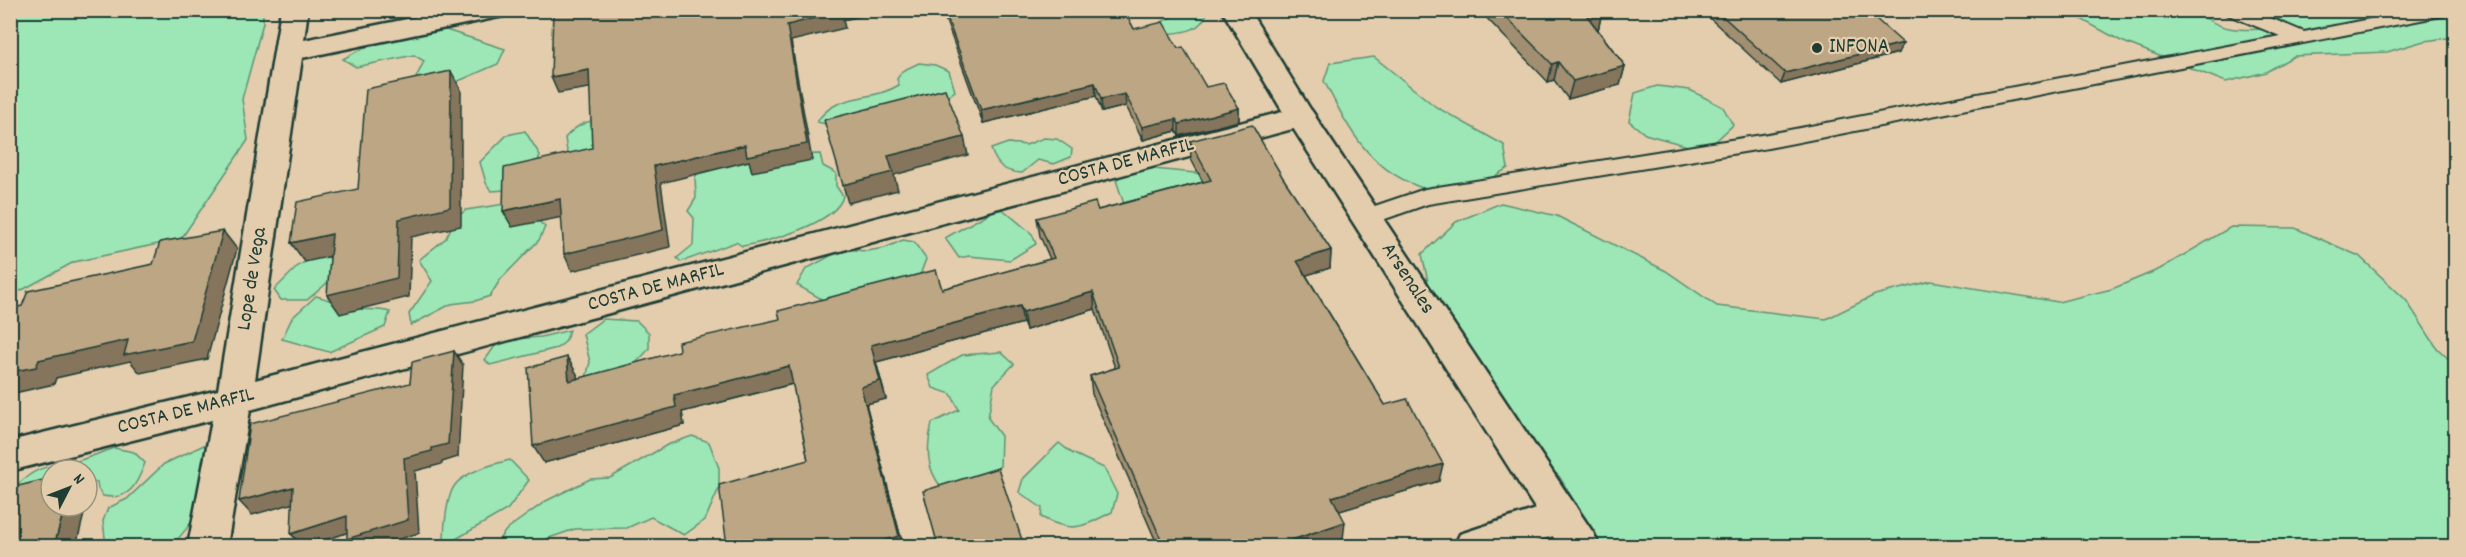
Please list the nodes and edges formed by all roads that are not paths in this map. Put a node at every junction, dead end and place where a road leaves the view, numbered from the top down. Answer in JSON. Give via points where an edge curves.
{"nodes":[{"id":1,"x":295,"y":10,"type":"edge"},
{"id":2,"x":494,"y":10,"type":"edge"},
{"id":3,"x":1235,"y":10,"type":"edge"},
{"id":4,"x":2233,"y":10,"type":"edge"},
{"id":5,"x":2448,"y":10,"type":"edge"},
{"id":6,"x":2302,"y":38,"type":"junction"},
{"id":7,"x":288,"y":52,"type":"junction"},
{"id":8,"x":1301,"y":117,"type":"junction"},
{"id":9,"x":1368,"y":217,"type":"junction"},
{"id":10,"x":234,"y":400,"type":"junction"},
{"id":11,"x":10,"y":456,"type":"edge"},
{"id":12,"x":1570,"y":532,"type":"edge"},
{"id":13,"x":207,"y":546,"type":"edge"},
{"id":14,"x":1474,"y":546,"type":"edge"}],
"edges":[{"from":1,"to":7,"type":"street","name":"Lope de Vega"},
{"from":2,"to":7,"type":"street"},
{"from":3,"to":8,"type":"street","name":"Arsenales"},
{"from":4,"to":6,"type":"lane"},
{"from":5,"to":6,"type":"lane"},
{"from":6,"to":9,"type":"lane","via":[[1767,141],[1425,197]]},
{"from":7,"to":10,"type":"street","name":"Lope de Vega"},
{"from":8,"to":9,"type":"street","name":"Arsenales"},
{"from":8,"to":10,"type":"street","name":"COSTA DE MARFIL"},
{"from":9,"to":12,"type":"street","name":"Arsenales"},
{"from":10,"to":11,"type":"street","name":"COSTA DE MARFIL"},
{"from":10,"to":13,"type":"street","name":"Lope de Vega"},
{"from":12,"to":14,"type":"street"}]}
